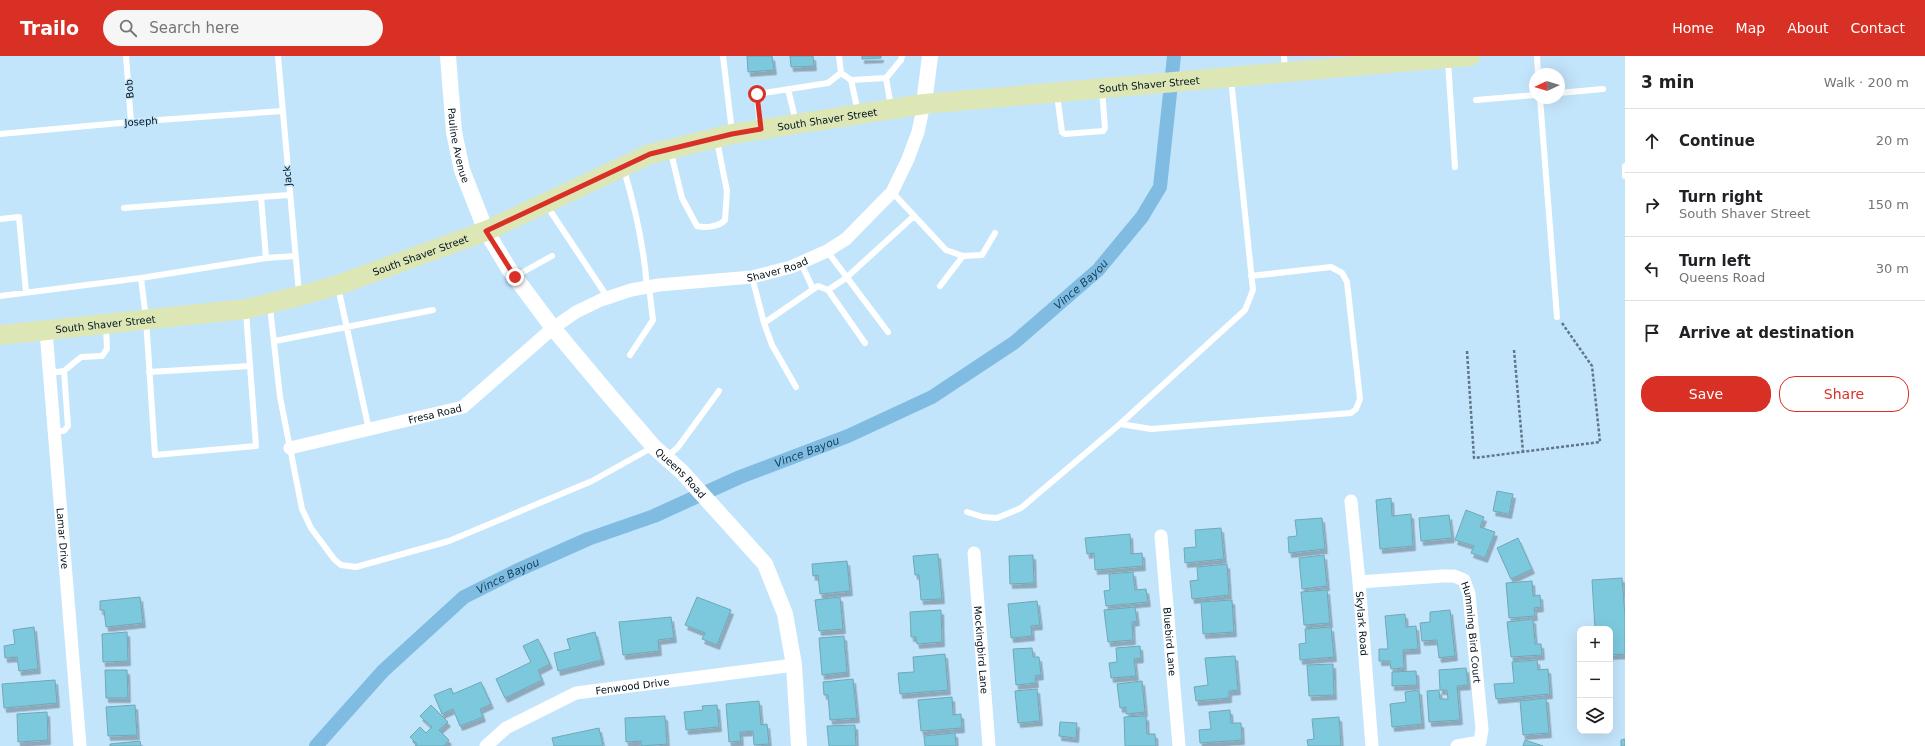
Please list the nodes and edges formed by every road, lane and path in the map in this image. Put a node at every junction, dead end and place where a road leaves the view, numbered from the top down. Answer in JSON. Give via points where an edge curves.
{"nodes":[{"id":1,"x":126,"y":56,"type":"edge"},
{"id":2,"x":278,"y":56,"type":"edge"},
{"id":3,"x":448,"y":56,"type":"edge"},
{"id":4,"x":723,"y":56,"type":"edge"},
{"id":5,"x":839,"y":56,"type":"edge"},
{"id":6,"x":902,"y":56,"type":"edge"},
{"id":7,"x":930,"y":56,"type":"edge"},
{"id":8,"x":1470,"y":56,"type":"edge"},
{"id":9,"x":1537,"y":56,"type":"edge"},
{"id":10,"x":1447,"y":58,"type":"junction"},
{"id":11,"x":1382,"y":60,"type":"edge"},
{"id":12,"x":1284,"y":64,"type":"edge"},
{"id":13,"x":1538,"y":68,"type":"edge"},
{"id":14,"x":841,"y":73,"type":"junction"},
{"id":15,"x":1231,"y":76,"type":"junction"},
{"id":16,"x":886,"y":78,"type":"junction"},
{"id":17,"x":851,"y":80,"type":"junction"},
{"id":18,"x":1102,"y":87,"type":"junction"},
{"id":19,"x":788,"y":89,"type":"junction"},
{"id":20,"x":1603,"y":89,"type":"dead end"},
{"id":21,"x":1057,"y":91,"type":"junction"},
{"id":22,"x":1565,"y":92,"type":"edge"},
{"id":23,"x":1529,"y":96,"type":"edge"},
{"id":24,"x":1476,"y":100,"type":"dead end"},
{"id":25,"x":924,"y":104,"type":"junction"},
{"id":26,"x":1540,"y":104,"type":"edge"},
{"id":27,"x":891,"y":108,"type":"junction"},
{"id":28,"x":282,"y":111,"type":"junction"},
{"id":29,"x":858,"y":113,"type":"junction"},
{"id":30,"x":131,"y":122,"type":"junction"},
{"id":31,"x":796,"y":123,"type":"junction"},
{"id":32,"x":761,"y":129,"type":"junction"},
{"id":33,"x":0,"y":134,"type":"edge"},
{"id":34,"x":724,"y":136,"type":"junction"},
{"id":35,"x":670,"y":149,"type":"junction"},
{"id":36,"x":1625,"y":166,"type":"edge"},
{"id":37,"x":623,"y":167,"type":"junction"},
{"id":38,"x":1455,"y":167,"type":"dead end"},
{"id":39,"x":1625,"y":176,"type":"edge"},
{"id":40,"x":892,"y":192,"type":"junction"},
{"id":41,"x":289,"y":195,"type":"junction"},
{"id":42,"x":261,"y":197,"type":"junction"},
{"id":43,"x":545,"y":204,"type":"junction"},
{"id":44,"x":124,"y":208,"type":"dead end"},
{"id":45,"x":914,"y":216,"type":"junction"},
{"id":46,"x":0,"y":219,"type":"edge"},
{"id":47,"x":486,"y":231,"type":"junction"},
{"id":48,"x":995,"y":233,"type":"dead end"},
{"id":49,"x":573,"y":245,"type":"junction"},
{"id":50,"x":566,"y":249,"type":"dead end"},
{"id":51,"x":827,"y":251,"type":"junction"},
{"id":52,"x":295,"y":256,"type":"junction"},
{"id":53,"x":552,"y":256,"type":"dead end"},
{"id":54,"x":963,"y":256,"type":"junction"},
{"id":55,"x":266,"y":258,"type":"junction"},
{"id":56,"x":801,"y":263,"type":"junction"},
{"id":57,"x":1251,"y":276,"type":"junction"},
{"id":58,"x":515,"y":277,"type":"junction"},
{"id":59,"x":752,"y":277,"type":"junction"},
{"id":60,"x":141,"y":278,"type":"junction"},
{"id":61,"x":846,"y":278,"type":"junction"},
{"id":62,"x":338,"y":285,"type":"junction"},
{"id":63,"x":940,"y":286,"type":"dead end"},
{"id":64,"x":648,"y":287,"type":"junction"},
{"id":65,"x":813,"y":289,"type":"junction"},
{"id":66,"x":828,"y":290,"type":"junction"},
{"id":67,"x":26,"y":292,"type":"junction"},
{"id":68,"x":0,"y":296,"type":"edge"},
{"id":69,"x":299,"y":296,"type":"junction"},
{"id":70,"x":608,"y":298,"type":"junction"},
{"id":71,"x":270,"y":303,"type":"junction"},
{"id":72,"x":246,"y":309,"type":"junction"},
{"id":73,"x":433,"y":310,"type":"dead end"},
{"id":74,"x":1557,"y":317,"type":"joint"},
{"id":75,"x":146,"y":319,"type":"junction"},
{"id":76,"x":764,"y":323,"type":"junction"},
{"id":77,"x":105,"y":324,"type":"junction"},
{"id":78,"x":346,"y":327,"type":"junction"},
{"id":79,"x":553,"y":328,"type":"junction"},
{"id":80,"x":46,"y":331,"type":"junction"},
{"id":81,"x":888,"y":332,"type":"dead end"},
{"id":82,"x":0,"y":335,"type":"edge"},
{"id":83,"x":275,"y":341,"type":"junction"},
{"id":84,"x":864,"y":343,"type":"dead end"},
{"id":85,"x":1514,"y":350,"type":"dead end"},
{"id":86,"x":1467,"y":351,"type":"dead end"},
{"id":87,"x":630,"y":355,"type":"dead end"},
{"id":88,"x":250,"y":366,"type":"junction"},
{"id":89,"x":64,"y":371,"type":"junction"},
{"id":90,"x":149,"y":372,"type":"junction"},
{"id":91,"x":50,"y":373,"type":"junction"},
{"id":92,"x":796,"y":387,"type":"dead end"},
{"id":93,"x":719,"y":390,"type":"dead end"},
{"id":94,"x":1120,"y":424,"type":"junction"},
{"id":95,"x":369,"y":430,"type":"junction"},
{"id":96,"x":54,"y":431,"type":"junction"},
{"id":97,"x":654,"y":447,"type":"junction"},
{"id":98,"x":290,"y":448,"type":"junction"},
{"id":99,"x":1523,"y":452,"type":"junction"},
{"id":100,"x":667,"y":458,"type":"junction"},
{"id":101,"x":1351,"y":501,"type":"dead end"},
{"id":102,"x":967,"y":512,"type":"dead end"},
{"id":103,"x":1161,"y":536,"type":"dead end"},
{"id":104,"x":974,"y":553,"type":"dead end"},
{"id":105,"x":1360,"y":582,"type":"junction"},
{"id":106,"x":794,"y":665,"type":"junction"},
{"id":107,"x":80,"y":746,"type":"edge"},
{"id":108,"x":486,"y":746,"type":"edge"},
{"id":109,"x":799,"y":746,"type":"edge"},
{"id":110,"x":989,"y":746,"type":"edge"},
{"id":111,"x":1179,"y":746,"type":"edge"},
{"id":112,"x":1372,"y":746,"type":"edge"},
{"id":113,"x":1456,"y":746,"type":"edge"}],
"edges":[{"from":1,"to":30,"type":"lane","name":"Bob"},
{"from":2,"to":28,"type":"lane","name":"Jack"},
{"from":3,"to":47,"type":"street","name":"Pauline Avenue","via":[[454,132],[462,170]]},
{"from":4,"to":34,"type":"lane"},
{"from":5,"to":14,"type":"lane"},
{"from":6,"to":16,"type":"lane"},
{"from":7,"to":25,"type":"street"},
{"from":8,"to":10,"type":"main road","name":"South Shaver Street"},
{"from":9,"to":13,"type":"lane"},
{"from":10,"to":11,"type":"main road","name":"South Shaver Street"},
{"from":10,"to":38,"type":"lane"},
{"from":11,"to":12,"type":"main road","name":"South Shaver Street"},
{"from":12,"to":15,"type":"main road","name":"South Shaver Street"},
{"from":14,"to":17,"type":"lane"},
{"from":14,"to":19,"type":"lane","via":[[828,83]]},
{"from":15,"to":18,"type":"main road","name":"South Shaver Street"},
{"from":15,"to":57,"type":"lane"},
{"from":16,"to":17,"type":"lane"},
{"from":16,"to":27,"type":"lane"},
{"from":17,"to":29,"type":"lane"},
{"from":18,"to":21,"type":"main road","name":"South Shaver Street"},
{"from":18,"to":21,"type":"lane","via":[[1105,128],[1103,131],[1064,134]]},
{"from":19,"to":31,"type":"lane"},
{"from":19,"to":32,"type":"lane","via":[[757,94]]},
{"from":20,"to":22,"type":"lane"},
{"from":21,"to":25,"type":"main road","name":"South Shaver Street"},
{"from":23,"to":24,"type":"lane"},
{"from":25,"to":27,"type":"main road","name":"South Shaver Street"},
{"from":25,"to":40,"type":"street","name":"Shaver Road","via":[[918,132]]},
{"from":26,"to":74,"type":"lane"},
{"from":27,"to":29,"type":"main road","name":"South Shaver Street"},
{"from":28,"to":30,"type":"lane","name":"Joseph"},
{"from":28,"to":41,"type":"lane","name":"Jack"},
{"from":29,"to":31,"type":"main road","name":"South Shaver Street"},
{"from":30,"to":33,"type":"lane","name":"Joseph"},
{"from":31,"to":32,"type":"main road","name":"South Shaver Street"},
{"from":32,"to":34,"type":"main road","name":"South Shaver Street"},
{"from":34,"to":35,"type":"main road","name":"South Shaver Street"},
{"from":34,"to":35,"type":"lane","via":[[727,191],[725,220],[721,225],[697,226],[682,198]]},
{"from":35,"to":37,"type":"main road","name":"South Shaver Street","via":[[650,154]]},
{"from":36,"to":39,"type":"lane"},
{"from":37,"to":43,"type":"main road","name":"South Shaver Street"},
{"from":37,"to":64,"type":"lane","via":[[634,204]]},
{"from":40,"to":45,"type":"lane"},
{"from":40,"to":51,"type":"street","name":"Shaver Road","via":[[846,239]]},
{"from":41,"to":42,"type":"lane"},
{"from":41,"to":52,"type":"lane","name":"Jack"},
{"from":42,"to":44,"type":"lane"},
{"from":42,"to":55,"type":"lane"},
{"from":43,"to":47,"type":"main road","name":"South Shaver Street"},
{"from":43,"to":49,"type":"lane"},
{"from":45,"to":54,"type":"lane","via":[[946,250]]},
{"from":45,"to":61,"type":"lane"},
{"from":46,"to":67,"type":"lane","via":[[20,217]]},
{"from":47,"to":58,"type":"street","name":"Queens Road"},
{"from":47,"to":62,"type":"main road","name":"South Shaver Street"},
{"from":48,"to":54,"type":"lane","via":[[982,255]]},
{"from":49,"to":50,"type":"lane"},
{"from":49,"to":70,"type":"lane"},
{"from":51,"to":56,"type":"street","name":"Shaver Road"},
{"from":51,"to":61,"type":"lane"},
{"from":52,"to":55,"type":"lane"},
{"from":52,"to":69,"type":"lane","name":"Jack"},
{"from":53,"to":58,"type":"lane"},
{"from":54,"to":63,"type":"lane"},
{"from":55,"to":60,"type":"lane"},
{"from":56,"to":59,"type":"street","name":"Shaver Road"},
{"from":56,"to":65,"type":"lane"},
{"from":57,"to":94,"type":"lane","via":[[1253,290],[1245,310]]},
{"from":57,"to":94,"type":"lane","via":[[1331,267],[1342,273],[1347,282],[1360,398],[1356,409],[1351,413],[1151,429]]},
{"from":58,"to":79,"type":"street","name":"Queens Road"},
{"from":59,"to":64,"type":"street","name":"Shaver Road"},
{"from":59,"to":76,"type":"lane"},
{"from":60,"to":67,"type":"lane"},
{"from":60,"to":75,"type":"lane"},
{"from":61,"to":66,"type":"lane"},
{"from":61,"to":81,"type":"lane"},
{"from":62,"to":69,"type":"main road","name":"South Shaver Street"},
{"from":62,"to":78,"type":"lane"},
{"from":64,"to":70,"type":"street","name":"Shaver Road"},
{"from":64,"to":87,"type":"lane","via":[[653,320]]},
{"from":65,"to":66,"type":"lane","via":[[818,286]]},
{"from":65,"to":76,"type":"lane"},
{"from":66,"to":84,"type":"lane"},
{"from":67,"to":68,"type":"lane"},
{"from":69,"to":71,"type":"main road","name":"South Shaver Street"},
{"from":70,"to":79,"type":"street","name":"Shaver Road","via":[[576,312]]},
{"from":71,"to":72,"type":"main road","name":"South Shaver Street"},
{"from":71,"to":83,"type":"lane"},
{"from":72,"to":75,"type":"main road","name":"South Shaver Street"},
{"from":72,"to":88,"type":"lane"},
{"from":73,"to":78,"type":"lane"},
{"from":74,"to":99,"type":"path","via":[[1592,366],[1600,442]]},
{"from":75,"to":77,"type":"main road","name":"South Shaver Street"},
{"from":75,"to":90,"type":"lane"},
{"from":76,"to":92,"type":"lane","via":[[772,345]]},
{"from":77,"to":80,"type":"main road","name":"South Shaver Street"},
{"from":77,"to":89,"type":"lane","via":[[107,349],[102,356],[81,357]]},
{"from":78,"to":83,"type":"lane"},
{"from":78,"to":95,"type":"lane"},
{"from":79,"to":95,"type":"street","name":"Fresa Road","via":[[463,407]]},
{"from":79,"to":97,"type":"street","name":"Queens Road"},
{"from":80,"to":82,"type":"main road","name":"South Shaver Street"},
{"from":80,"to":91,"type":"street","name":"Lamar Drive"},
{"from":83,"to":98,"type":"lane","via":[[280,397]]},
{"from":85,"to":99,"type":"path"},
{"from":86,"to":99,"type":"path","via":[[1474,458]]},
{"from":88,"to":90,"type":"lane"},
{"from":88,"to":90,"type":"lane","via":[[256,446],[155,455]]},
{"from":89,"to":91,"type":"lane"},
{"from":89,"to":96,"type":"lane","via":[[68,426],[64,431]]},
{"from":91,"to":96,"type":"street","name":"Lamar Drive"},
{"from":93,"to":100,"type":"lane","via":[[678,447]]},
{"from":94,"to":102,"type":"lane","via":[[1020,508],[997,518]]},
{"from":95,"to":98,"type":"street","name":"Fresa Road"},
{"from":96,"to":107,"type":"street","name":"Lamar Drive"},
{"from":97,"to":98,"type":"lane","via":[[592,481],[449,541],[349,567],[334,559],[311,528],[302,509]]},
{"from":97,"to":100,"type":"street","name":"Queens Road"},
{"from":100,"to":106,"type":"street","name":"Queens Road","via":[[765,564],[785,614]]},
{"from":101,"to":105,"type":"street","name":"Skylark Road"},
{"from":103,"to":111,"type":"street","name":"Bluebird Lane"},
{"from":104,"to":110,"type":"street","name":"Mockingbird Lane"},
{"from":105,"to":112,"type":"street","name":"Skylark Road"},
{"from":105,"to":113,"type":"street","name":"Humming Bird Court","via":[[1443,576],[1454,576],[1464,580],[1469,594],[1482,728],[1480,742]]},
{"from":106,"to":108,"type":"street","name":"Fenwood Drive","via":[[576,693],[506,728]]},
{"from":106,"to":109,"type":"street","name":"Queens Road"}]}
